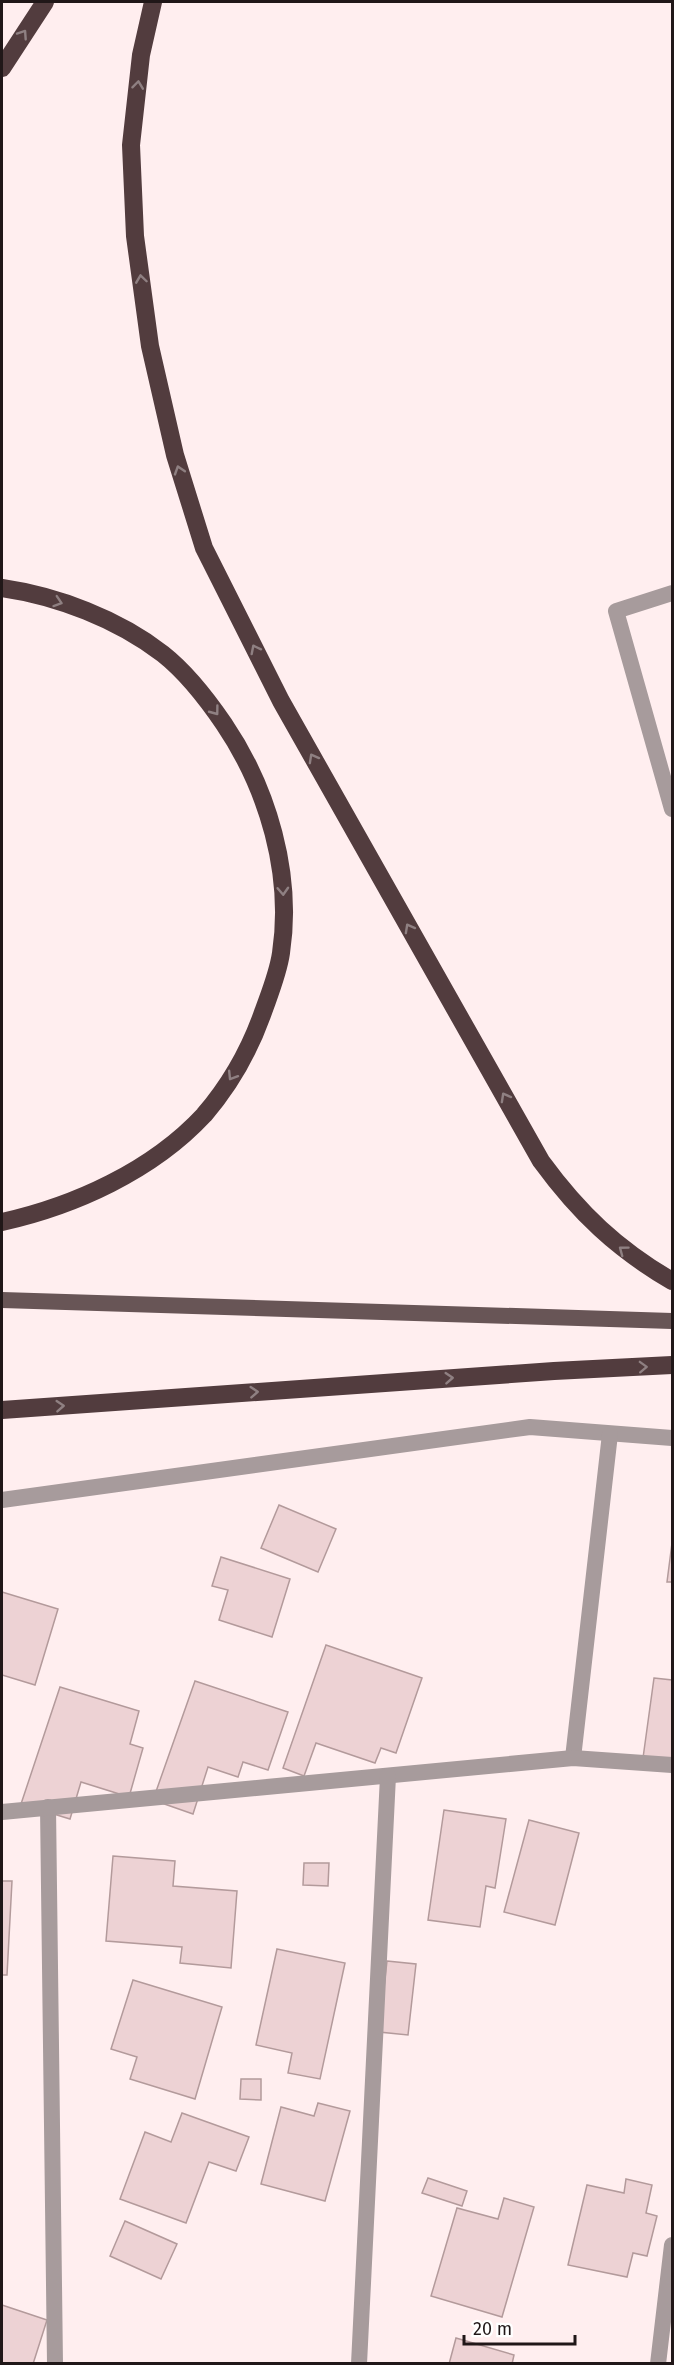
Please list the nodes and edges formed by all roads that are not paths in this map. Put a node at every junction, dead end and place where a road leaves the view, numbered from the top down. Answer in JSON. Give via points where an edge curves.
{"nodes":[{"id":1,"x":45,"y":2,"type":"edge"},
{"id":2,"x":153,"y":2,"type":"edge"},
{"id":3,"x":2,"y":68,"type":"edge"},
{"id":4,"x":2,"y":588,"type":"edge"},
{"id":5,"x":672,"y":593,"type":"edge"},
{"id":6,"x":672,"y":808,"type":"edge"},
{"id":7,"x":2,"y":1222,"type":"edge"},
{"id":8,"x":672,"y":1281,"type":"edge"},
{"id":9,"x":2,"y":1299,"type":"edge"},
{"id":10,"x":672,"y":1321,"type":"edge"},
{"id":11,"x":672,"y":1365,"type":"edge"},
{"id":12,"x":2,"y":1410,"type":"edge"},
{"id":13,"x":610,"y":1434,"type":"junction"},
{"id":14,"x":672,"y":1438,"type":"edge"},
{"id":15,"x":2,"y":1500,"type":"edge"},
{"id":16,"x":573,"y":1758,"type":"junction"},
{"id":17,"x":672,"y":1765,"type":"edge"},
{"id":18,"x":388,"y":1776,"type":"junction"},
{"id":19,"x":48,"y":1807,"type":"junction"},
{"id":20,"x":2,"y":1812,"type":"edge"},
{"id":21,"x":672,"y":2246,"type":"edge"},
{"id":22,"x":55,"y":2364,"type":"edge"},
{"id":23,"x":359,"y":2364,"type":"edge"},
{"id":24,"x":658,"y":2364,"type":"edge"}],
"edges":[{"from":3,"to":1,"type":"highway","one_way":true},
{"from":8,"to":2,"type":"highway","one_way":true,"via":[[592,1224],[541,1161],[281,701],[204,548],[175,454],[152,357],[135,236],[131,145],[141,55]]},
{"from":4,"to":7,"type":"highway","one_way":true,"via":[[59,602],[132,632],[193,683],[237,743],[266,809],[282,881],[284,917],[281,955],[254,1038],[204,1114],[173,1143],[85,1196]]},
{"from":5,"to":6,"type":"street","via":[[616,611]]},
{"from":9,"to":10,"type":"main road"},
{"from":12,"to":11,"type":"highway","one_way":true},
{"from":13,"to":14,"type":"street"},
{"from":13,"to":15,"type":"street","via":[[530,1427]]},
{"from":13,"to":16,"type":"street"},
{"from":16,"to":17,"type":"street"},
{"from":16,"to":18,"type":"street"},
{"from":18,"to":19,"type":"street"},
{"from":18,"to":23,"type":"street"},
{"from":19,"to":20,"type":"street"},
{"from":19,"to":22,"type":"street"},
{"from":21,"to":24,"type":"street"}]}
